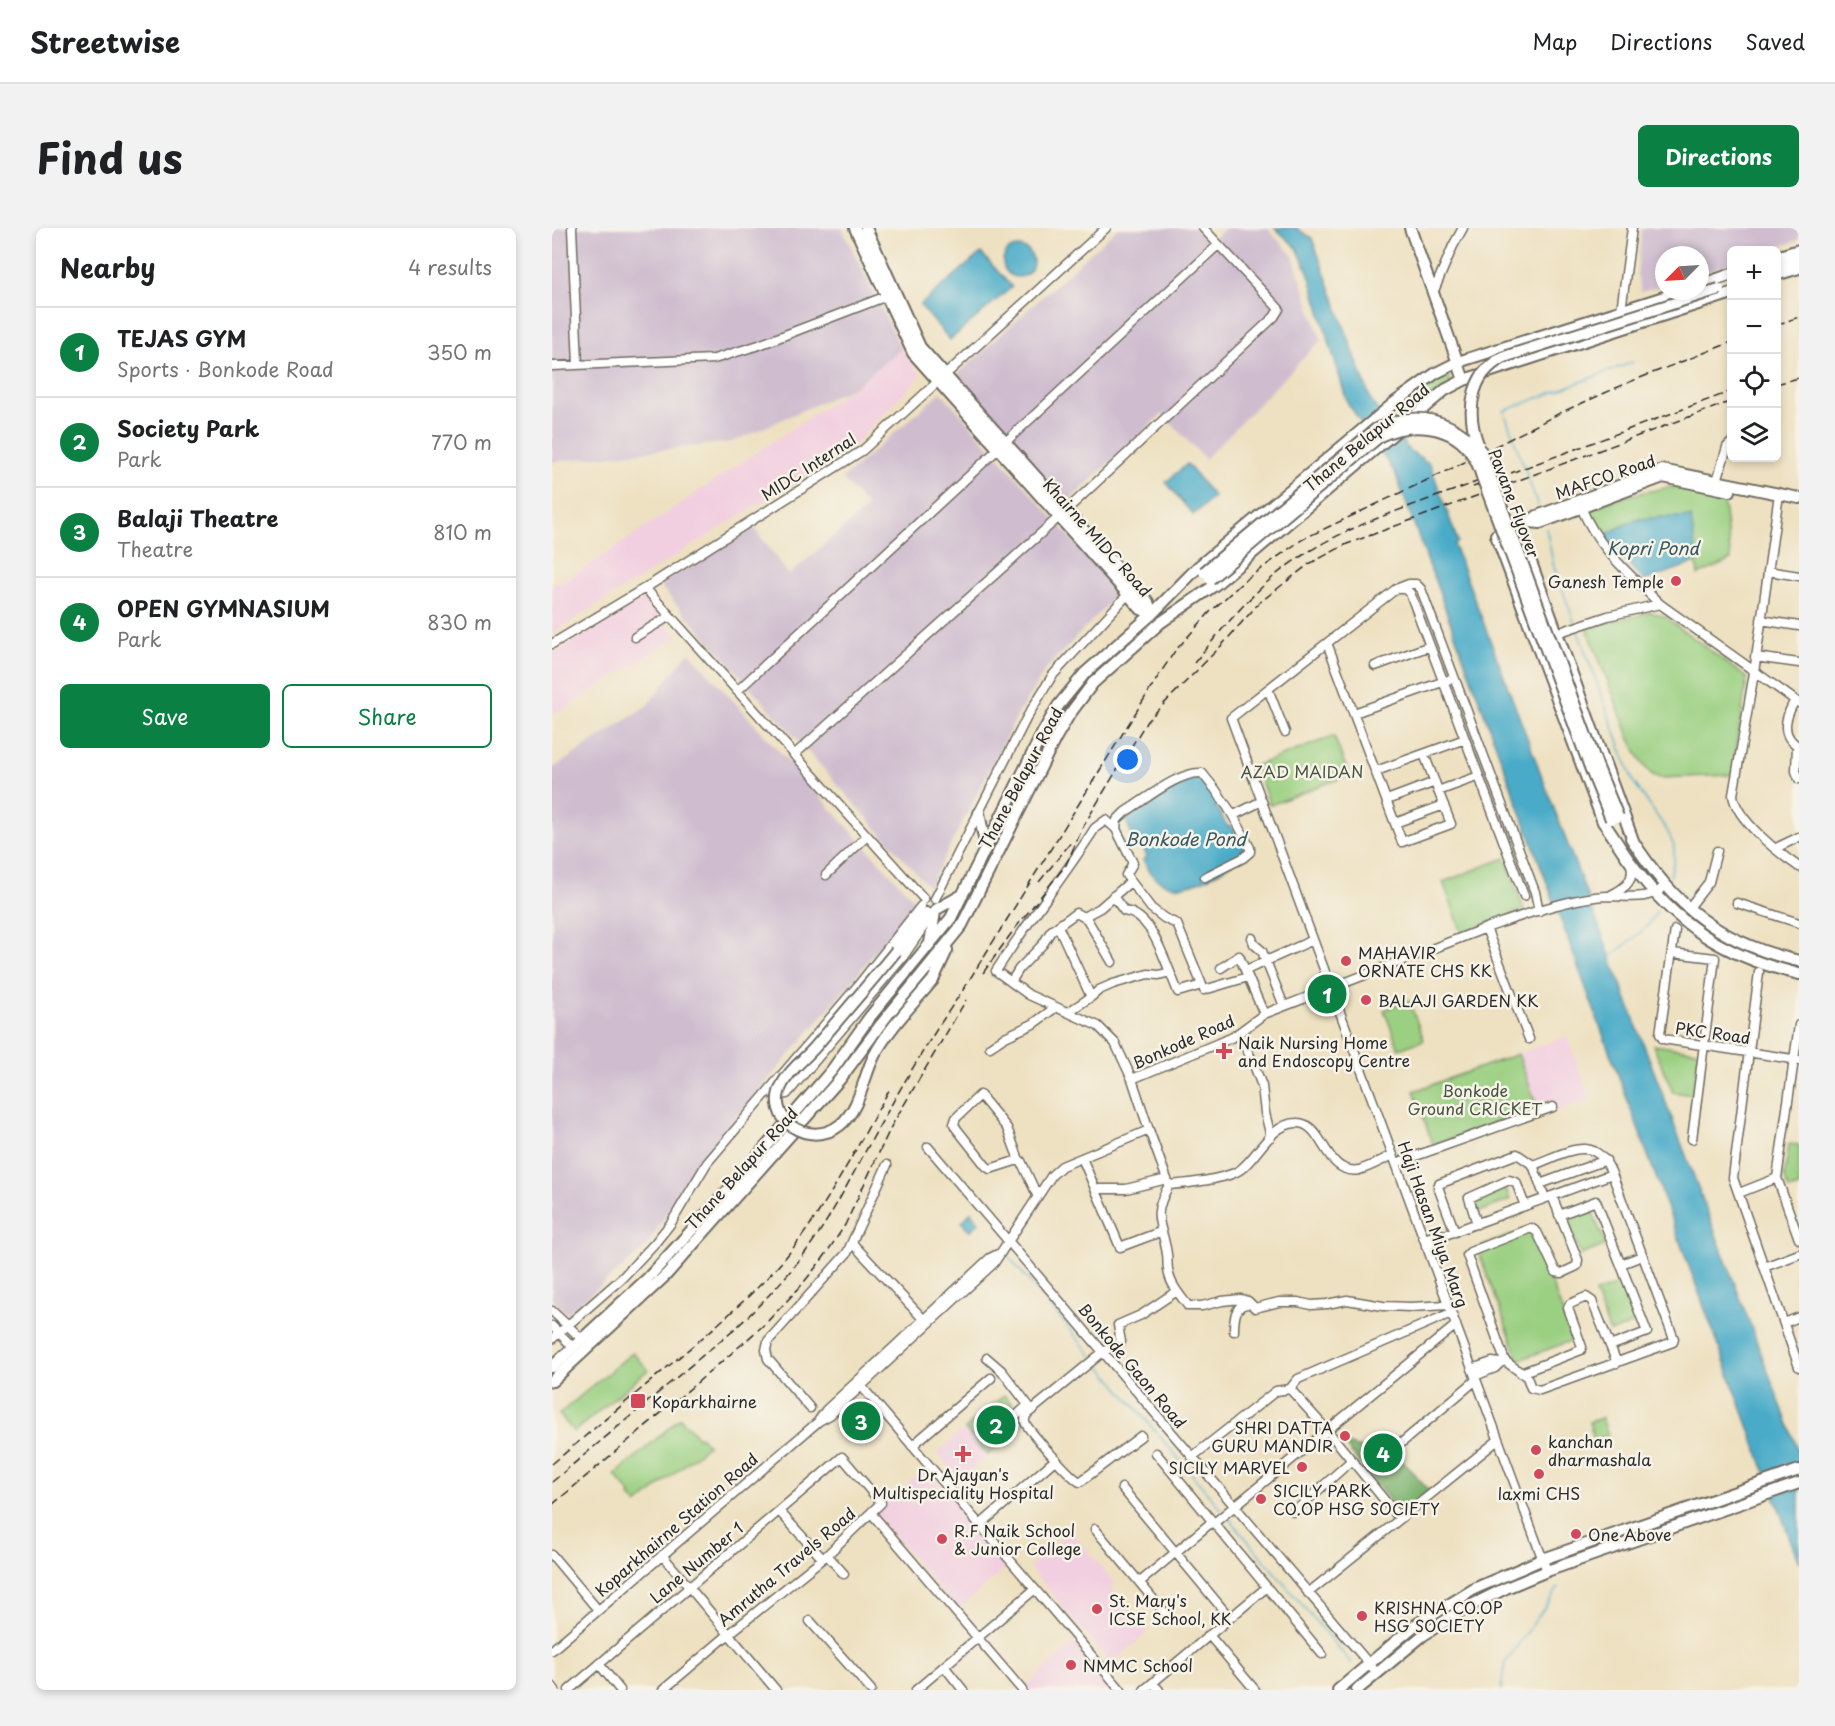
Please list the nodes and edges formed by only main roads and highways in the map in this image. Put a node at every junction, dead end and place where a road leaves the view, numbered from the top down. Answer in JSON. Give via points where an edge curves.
{"nodes":[{"id":1,"x":855,"y":228,"type":"edge"},
{"id":2,"x":1410,"y":228,"type":"edge"},
{"id":3,"x":870,"y":229,"type":"edge"},
{"id":4,"x":1799,"y":250,"type":"edge"},
{"id":5,"x":1781,"y":255,"type":"edge"},
{"id":6,"x":1799,"y":259,"type":"edge"},
{"id":7,"x":1781,"y":264,"type":"edge"},
{"id":8,"x":1799,"y":268,"type":"edge"},
{"id":9,"x":1781,"y":273,"type":"edge"},
{"id":10,"x":1727,"y":279,"type":"edge"},
{"id":11,"x":1709,"y":285,"type":"edge"},
{"id":12,"x":1717,"y":285,"type":"junction"},
{"id":13,"x":1727,"y":286,"type":"edge"},
{"id":14,"x":1727,"y":294,"type":"edge"},
{"id":15,"x":891,"y":295,"type":"junction"},
{"id":16,"x":1655,"y":300,"type":"edge"},
{"id":17,"x":1458,"y":362,"type":"junction"},
{"id":18,"x":1464,"y":380,"type":"junction"},
{"id":19,"x":1480,"y":451,"type":"junction"},
{"id":20,"x":1778,"y":498,"type":"junction"},
{"id":21,"x":1799,"y":498,"type":"edge"},
{"id":22,"x":1799,"y":506,"type":"edge"},
{"id":23,"x":1530,"y":522,"type":"junction"},
{"id":24,"x":1518,"y":527,"type":"junction"},
{"id":25,"x":1207,"y":576,"type":"junction"},
{"id":26,"x":1152,"y":614,"type":"junction"},
{"id":27,"x":1160,"y":623,"type":"junction"},
{"id":28,"x":979,"y":813,"type":"road end"},
{"id":29,"x":1614,"y":818,"type":"junction"},
{"id":30,"x":1634,"y":843,"type":"junction"},
{"id":31,"x":986,"y":848,"type":"junction"},
{"id":32,"x":1622,"y":848,"type":"junction"},
{"id":33,"x":963,"y":894,"type":"junction"},
{"id":34,"x":930,"y":907,"type":"junction"},
{"id":35,"x":953,"y":936,"type":"junction"},
{"id":36,"x":930,"y":943,"type":"junction"},
{"id":37,"x":1799,"y":961,"type":"edge"},
{"id":38,"x":1799,"y":974,"type":"edge"},
{"id":39,"x":552,"y":1367,"type":"edge"},
{"id":40,"x":552,"y":1381,"type":"edge"},
{"id":41,"x":1799,"y":1470,"type":"edge"},
{"id":42,"x":1799,"y":1483,"type":"edge"},
{"id":43,"x":1338,"y":1690,"type":"edge"},
{"id":44,"x":1357,"y":1690,"type":"edge"}],
"edges":[{"from":1,"to":15,"type":"main road","name":"Khairne MIDC Road"},
{"from":2,"to":17,"type":"main road"},
{"from":3,"to":15,"type":"main road","name":"Khairne MIDC Road"},
{"from":4,"to":5,"type":"main road"},
{"from":6,"to":7,"type":"main road"},
{"from":8,"to":9,"type":"main road"},
{"from":10,"to":12,"type":"main road"},
{"from":11,"to":12,"type":"main road"},
{"from":12,"to":13,"type":"main road"},
{"from":12,"to":19,"type":"main road","bridge":true,"via":[[1493,363],[1481,376],[1472,399],[1472,424]]},
{"from":14,"to":18,"type":"main road","name":"Thane Belapur Road"},
{"from":15,"to":26,"type":"main road","name":"Khairne MIDC Road","via":[[913,353],[941,378],[1063,514],[1131,591],[1141,609]]},
{"from":16,"to":17,"type":"main road","name":"Thane Belapur Road"},
{"from":17,"to":18,"type":"main road"},
{"from":17,"to":26,"type":"main road","name":"Thane Belapur Road","via":[[1436,373],[1383,412],[1199,566]]},
{"from":18,"to":27,"type":"main road","name":"Thane Belapur Road","via":[[1445,390],[1215,585]]},
{"from":19,"to":25,"type":"main road","name":"Pavane Flyover","bridge":true,"via":[[1468,437],[1440,422],[1412,419],[1388,423],[1367,435]]},
{"from":19,"to":29,"type":"main road","name":"Pavane Flyover","bridge":true},
{"from":20,"to":21,"type":"main road","name":"MAFCO Road"},
{"from":20,"to":22,"type":"main road","name":"MAFCO Road"},
{"from":20,"to":23,"type":"main road","name":"MAFCO Road","via":[[1663,477],[1540,523]]},
{"from":20,"to":23,"type":"main road","name":"MAFCO Road","via":[[1662,470]]},
{"from":23,"to":24,"type":"main road","name":"MAFCO Road"},
{"from":24,"to":30,"type":"main road"},
{"from":24,"to":32,"type":"main road","name":"MAFCO Road","via":[[1496,536],[1603,822]]},
{"from":25,"to":26,"type":"main road","name":"Pavane Flyover"},
{"from":25,"to":27,"type":"main road","name":"Pavane Flyover"},
{"from":25,"to":29,"type":"main road","name":"Pavane Flyover","bridge":true,"via":[[1380,436],[1412,427],[1449,435],[1473,455]]},
{"from":26,"to":31,"type":"main road","name":"Thane Belapur Road","via":[[1085,673],[1058,706]]},
{"from":27,"to":35,"type":"main road","name":"Thane Belapur Road","via":[[1094,683],[1069,715]]},
{"from":28,"to":31,"type":"main road"},
{"from":29,"to":30,"type":"main road","name":"Pavane Flyover"},
{"from":29,"to":32,"type":"main road","name":"Pavane Flyover"},
{"from":30,"to":37,"type":"main road","via":[[1665,885],[1688,909],[1719,932],[1745,945]]},
{"from":31,"to":33,"type":"main road","name":"Thane Belapur Road"},
{"from":32,"to":38,"type":"main road","via":[[1677,916],[1713,942],[1741,956]]},
{"from":33,"to":34,"type":"main road"},
{"from":33,"to":36,"type":"main road","name":"Thane Belapur Road","via":[[951,918]]},
{"from":34,"to":35,"type":"main road","bridge":true,"via":[[784,1080],[778,1102],[783,1118],[792,1127],[817,1134],[832,1130],[844,1120],[855,1104],[874,1056],[933,980]]},
{"from":34,"to":36,"type":"main road"},
{"from":35,"to":40,"type":"main road","name":"Thane Belapur Road","via":[[840,1079],[666,1275]]},
{"from":36,"to":39,"type":"main road","name":"Thane Belapur Road","via":[[832,1070],[732,1186],[647,1279]]},
{"from":41,"to":43,"type":"main road","via":[[1543,1559],[1476,1588],[1424,1614]]},
{"from":42,"to":44,"type":"main road","via":[[1506,1588],[1422,1636]]}]}
